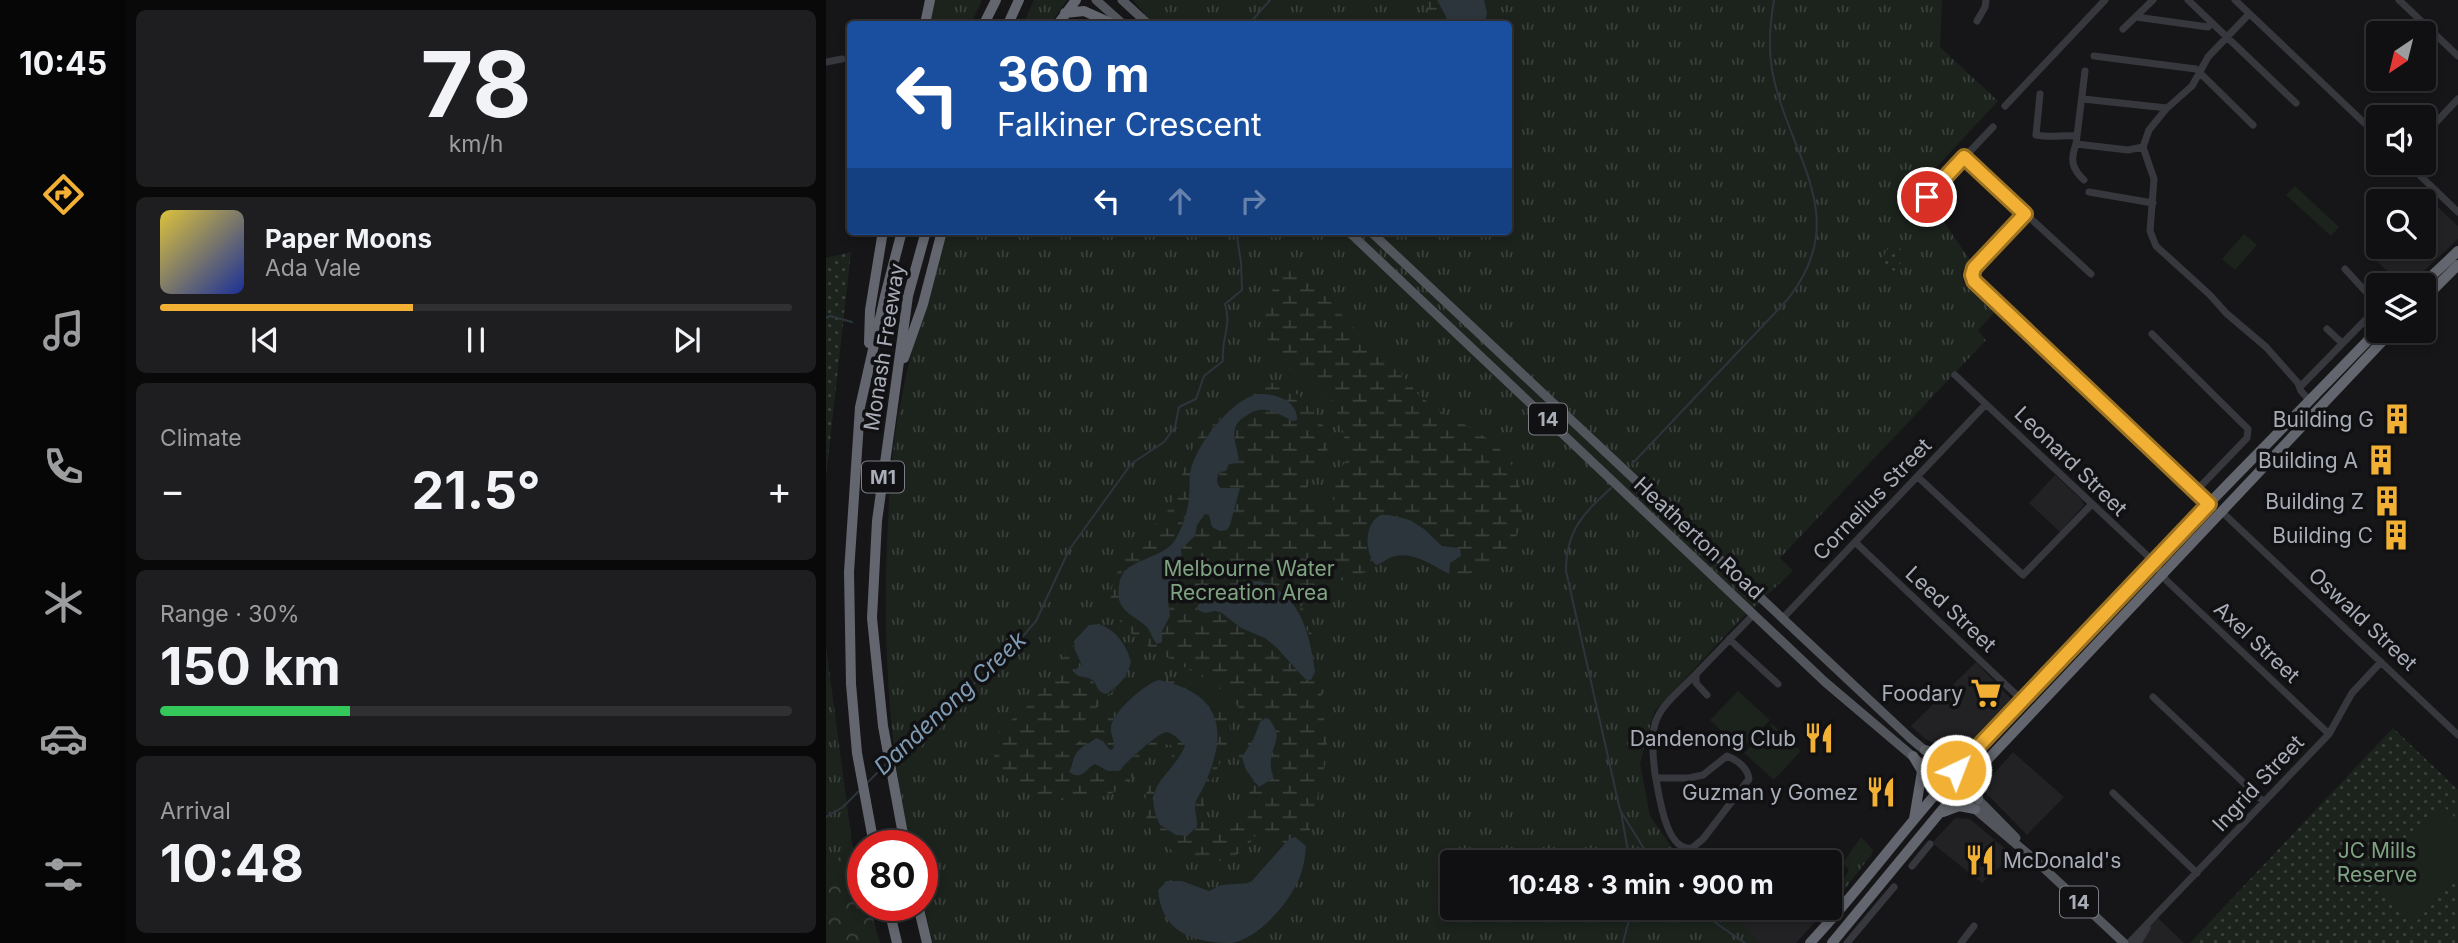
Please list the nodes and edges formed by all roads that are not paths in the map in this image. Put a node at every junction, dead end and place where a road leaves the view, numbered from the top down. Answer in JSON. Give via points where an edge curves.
{"nodes":[{"id":1,"x":930,"y":0,"type":"edge"},
{"id":2,"x":996,"y":0,"type":"edge"},
{"id":3,"x":1018,"y":0,"type":"edge"},
{"id":4,"x":1076,"y":0,"type":"edge"},
{"id":5,"x":1096,"y":0,"type":"edge"},
{"id":6,"x":1122,"y":0,"type":"edge"},
{"id":7,"x":1986,"y":0,"type":"edge"},
{"id":8,"x":2105,"y":0,"type":"edge"},
{"id":9,"x":2153,"y":0,"type":"edge"},
{"id":10,"x":2189,"y":0,"type":"edge"},
{"id":11,"x":2235,"y":0,"type":"edge"},
{"id":12,"x":2399,"y":0,"type":"edge"},
{"id":13,"x":1065,"y":13,"type":"junction"},
{"id":14,"x":2249,"y":13,"type":"junction"},
{"id":15,"x":2136,"y":17,"type":"junction"},
{"id":16,"x":926,"y":21,"type":"edge"},
{"id":17,"x":986,"y":21,"type":"edge"},
{"id":18,"x":1009,"y":21,"type":"edge"},
{"id":19,"x":1060,"y":21,"type":"edge"},
{"id":20,"x":1107,"y":21,"type":"edge"},
{"id":21,"x":1120,"y":21,"type":"edge"},
{"id":22,"x":1145,"y":21,"type":"edge"},
{"id":23,"x":1978,"y":21,"type":"dead end"},
{"id":24,"x":2212,"y":23,"type":"junction"},
{"id":25,"x":2123,"y":29,"type":"dead end"},
{"id":26,"x":2227,"y":37,"type":"junction"},
{"id":27,"x":2094,"y":56,"type":"dead end"},
{"id":28,"x":2458,"y":56,"type":"edge"},
{"id":29,"x":842,"y":59,"type":"dead end"},
{"id":30,"x":826,"y":62,"type":"edge"},
{"id":31,"x":2085,"y":71,"type":"dead end"},
{"id":32,"x":2200,"y":71,"type":"junction"},
{"id":33,"x":2040,"y":94,"type":"dead end"},
{"id":34,"x":2082,"y":99,"type":"junction"},
{"id":35,"x":2458,"y":99,"type":"edge"},
{"id":36,"x":2296,"y":103,"type":"dead end"},
{"id":37,"x":2005,"y":106,"type":"dead end"},
{"id":38,"x":2167,"y":108,"type":"junction"},
{"id":39,"x":2436,"y":122,"type":"edge"},
{"id":40,"x":2253,"y":125,"type":"dead end"},
{"id":41,"x":2366,"y":125,"type":"edge"},
{"id":42,"x":1993,"y":127,"type":"dead end"},
{"id":43,"x":2077,"y":140,"type":"junction"},
{"id":44,"x":2143,"y":146,"type":"junction"},
{"id":45,"x":1964,"y":157,"type":"junction"},
{"id":46,"x":2419,"y":175,"type":"edge"},
{"id":47,"x":2084,"y":180,"type":"dead end"},
{"id":48,"x":2089,"y":192,"type":"dead end"},
{"id":49,"x":1927,"y":197,"type":"dead end"},
{"id":50,"x":2153,"y":203,"type":"junction"},
{"id":51,"x":2458,"y":212,"type":"edge"},
{"id":52,"x":2025,"y":214,"type":"junction"},
{"id":53,"x":882,"y":235,"type":"edge"},
{"id":54,"x":901,"y":235,"type":"edge"},
{"id":55,"x":925,"y":235,"type":"edge"},
{"id":56,"x":941,"y":235,"type":"edge"},
{"id":57,"x":1352,"y":235,"type":"edge"},
{"id":58,"x":1374,"y":235,"type":"edge"},
{"id":59,"x":2458,"y":251,"type":"edge"},
{"id":60,"x":2458,"y":265,"type":"edge"},
{"id":61,"x":2346,"y":269,"type":"dead end"},
{"id":62,"x":2435,"y":273,"type":"edge"},
{"id":63,"x":2091,"y":274,"type":"dead end"},
{"id":64,"x":2436,"y":287,"type":"edge"},
{"id":65,"x":2366,"y":292,"type":"edge"},
{"id":66,"x":2366,"y":319,"type":"edge"},
{"id":67,"x":2327,"y":329,"type":"dead end"},
{"id":68,"x":2152,"y":334,"type":"dead end"},
{"id":69,"x":2366,"y":343,"type":"edge"},
{"id":70,"x":2381,"y":343,"type":"edge"},
{"id":71,"x":2342,"y":344,"type":"junction"},
{"id":72,"x":869,"y":368,"type":"junction"},
{"id":73,"x":1955,"y":375,"type":"dead end"},
{"id":74,"x":897,"y":376,"type":"junction"},
{"id":75,"x":2301,"y":387,"type":"junction"},
{"id":76,"x":2310,"y":401,"type":"junction"},
{"id":77,"x":1986,"y":404,"type":"junction"},
{"id":78,"x":1918,"y":477,"type":"junction"},
{"id":79,"x":2195,"y":492,"type":"junction"},
{"id":80,"x":2209,"y":504,"type":"junction"},
{"id":81,"x":2091,"y":505,"type":"junction"},
{"id":82,"x":2222,"y":512,"type":"junction"},
{"id":83,"x":1855,"y":542,"type":"junction"},
{"id":84,"x":2152,"y":561,"type":"junction"},
{"id":85,"x":2161,"y":575,"type":"junction"},
{"id":86,"x":1765,"y":602,"type":"junction"},
{"id":87,"x":1754,"y":614,"type":"junction"},
{"id":88,"x":1783,"y":619,"type":"junction"},
{"id":89,"x":1772,"y":631,"type":"junction"},
{"id":90,"x":1729,"y":639,"type":"junction"},
{"id":91,"x":2381,"y":663,"type":"junction"},
{"id":92,"x":1696,"y":674,"type":"junction"},
{"id":93,"x":1778,"y":684,"type":"dead end"},
{"id":94,"x":1707,"y":695,"type":"dead end"},
{"id":95,"x":2153,"y":697,"type":"dead end"},
{"id":96,"x":2023,"y":701,"type":"junction"},
{"id":97,"x":2329,"y":734,"type":"junction"},
{"id":98,"x":2458,"y":735,"type":"edge"},
{"id":99,"x":1925,"y":750,"type":"junction"},
{"id":100,"x":1913,"y":756,"type":"junction"},
{"id":101,"x":1966,"y":759,"type":"junction"},
{"id":102,"x":1982,"y":765,"type":"junction"},
{"id":103,"x":1953,"y":774,"type":"junction"},
{"id":104,"x":1656,"y":778,"type":"junction"},
{"id":105,"x":1945,"y":783,"type":"junction"},
{"id":106,"x":1960,"y":789,"type":"junction"},
{"id":107,"x":2113,"y":793,"type":"dead end"},
{"id":108,"x":2263,"y":803,"type":"junction"},
{"id":109,"x":1977,"y":804,"type":"junction"},
{"id":110,"x":1939,"y":814,"type":"junction"},
{"id":111,"x":1913,"y":819,"type":"junction"},
{"id":112,"x":871,"y":830,"type":"edge"},
{"id":113,"x":901,"y":830,"type":"edge"},
{"id":114,"x":1930,"y":844,"type":"dead end"},
{"id":115,"x":1912,"y":847,"type":"junction"},
{"id":116,"x":1921,"y":855,"type":"junction"},
{"id":117,"x":1912,"y":866,"type":"dead end"},
{"id":118,"x":2197,"y":873,"type":"junction"},
{"id":119,"x":1894,"y":887,"type":"dead end"},
{"id":120,"x":1843,"y":908,"type":"joint"},
{"id":121,"x":892,"y":921,"type":"edge"},
{"id":122,"x":922,"y":921,"type":"edge"},
{"id":123,"x":2151,"y":921,"type":"junction"},
{"id":124,"x":1974,"y":926,"type":"dead end"},
{"id":125,"x":897,"y":943,"type":"edge"},
{"id":126,"x":927,"y":943,"type":"edge"},
{"id":127,"x":1810,"y":943,"type":"edge"},
{"id":128,"x":1832,"y":943,"type":"edge"},
{"id":129,"x":1847,"y":943,"type":"edge"},
{"id":130,"x":1961,"y":943,"type":"edge"},
{"id":131,"x":2127,"y":943,"type":"edge"},
{"id":132,"x":2138,"y":943,"type":"edge"}],
"edges":[{"from":1,"to":16,"type":"highway"},
{"from":2,"to":17,"type":"highway"},
{"from":3,"to":18,"type":"highway"},
{"from":4,"to":13,"type":"highway"},
{"from":5,"to":21,"type":"main road"},
{"from":6,"to":22,"type":"main road"},
{"from":7,"to":23,"type":"street"},
{"from":8,"to":37,"type":"street"},
{"from":9,"to":15,"type":"street"},
{"from":10,"to":24,"type":"street"},
{"from":11,"to":14,"type":"street"},
{"from":12,"to":28,"type":"street"},
{"from":13,"to":19,"type":"highway"},
{"from":13,"to":20,"type":"highway","via":[[1084,10]]},
{"from":14,"to":26,"type":"street"},
{"from":14,"to":41,"type":"street"},
{"from":15,"to":24,"type":"street","via":[[2208,27]]},
{"from":15,"to":25,"type":"street"},
{"from":24,"to":26,"type":"street"},
{"from":26,"to":32,"type":"street"},
{"from":26,"to":36,"type":"street"},
{"from":27,"to":32,"type":"street"},
{"from":29,"to":30,"type":"street"},
{"from":31,"to":34,"type":"street"},
{"from":32,"to":38,"type":"street","via":[[2192,86]]},
{"from":32,"to":40,"type":"street"},
{"from":33,"to":43,"type":"street","via":[[2036,135],[2058,134]]},
{"from":34,"to":38,"type":"street"},
{"from":34,"to":43,"type":"street"},
{"from":35,"to":39,"type":"street"},
{"from":38,"to":44,"type":"street"},
{"from":42,"to":45,"type":"street"},
{"from":43,"to":44,"type":"street","via":[[2128,150]]},
{"from":43,"to":47,"type":"street","via":[[2072,164]]},
{"from":44,"to":50,"type":"street","via":[[2153,171]]},
{"from":45,"to":49,"type":"street"},
{"from":45,"to":52,"type":"street"},
{"from":46,"to":51,"type":"street"},
{"from":48,"to":50,"type":"street"},
{"from":50,"to":75,"type":"street","via":[[2150,231],[2159,250],[2266,347]]},
{"from":52,"to":63,"type":"street"},
{"from":52,"to":79,"type":"street","via":[[1974,268],[1974,281]]},
{"from":53,"to":72,"type":"highway","via":[[870,310]]},
{"from":54,"to":72,"type":"highway","name":"Monash Freeway","number":"M1"},
{"from":55,"to":74,"type":"highway","name":"Monash Freeway","number":"M1","via":[[908,296]]},
{"from":56,"to":74,"type":"highway"},
{"from":57,"to":87,"type":"main road","name":"Heatherton Road","number":"14"},
{"from":58,"to":86,"type":"main road","name":"Heatherton Road","number":"14"},
{"from":59,"to":62,"type":"highway"},
{"from":60,"to":64,"type":"highway"},
{"from":61,"to":65,"type":"street"},
{"from":66,"to":71,"type":"street"},
{"from":67,"to":71,"type":"street"},
{"from":68,"to":79,"type":"street","via":[[2248,429],[2247,438]]},
{"from":69,"to":76,"type":"highway"},
{"from":70,"to":82,"type":"highway"},
{"from":71,"to":75,"type":"street"},
{"from":72,"to":112,"type":"highway","name":"Monash Freeway","number":"M1","via":[[860,407],[849,572],[850,684]]},
{"from":73,"to":77,"type":"street","name":"Leonard Street"},
{"from":74,"to":113,"type":"highway","name":"Monash Freeway","number":"M1","via":[[877,521],[872,618],[883,726]]},
{"from":75,"to":76,"type":"street"},
{"from":76,"to":80,"type":"highway"},
{"from":77,"to":78,"type":"street","name":"Cornelius Street"},
{"from":77,"to":81,"type":"street","name":"Leonard Street"},
{"from":78,"to":81,"type":"street","via":[[2023,575]]},
{"from":78,"to":83,"type":"street","name":"Cornelius Street"},
{"from":79,"to":80,"type":"street"},
{"from":80,"to":82,"type":"highway","name":"Oswald Street"},
{"from":80,"to":84,"type":"highway"},
{"from":81,"to":84,"type":"street","name":"Leonard Street"},
{"from":82,"to":85,"type":"highway"},
{"from":82,"to":91,"type":"street","name":"Oswald Street"},
{"from":83,"to":88,"type":"street","name":"Cornelius Street"},
{"from":83,"to":96,"type":"street","name":"Leed Street"},
{"from":84,"to":85,"type":"street","name":"Leonard Street"},
{"from":84,"to":96,"type":"highway"},
{"from":85,"to":97,"type":"street","name":"Axel Street"},
{"from":85,"to":102,"type":"highway"},
{"from":86,"to":87,"type":"main road"},
{"from":86,"to":88,"type":"main road","name":"Heatherton Road","number":"14"},
{"from":87,"to":89,"type":"main road","name":"Heatherton Road","number":"14"},
{"from":87,"to":90,"type":"street"},
{"from":88,"to":89,"type":"main road"},
{"from":88,"to":99,"type":"main road","name":"Heatherton Road","number":"14"},
{"from":89,"to":100,"type":"main road","name":"Heatherton Road","number":"14"},
{"from":90,"to":92,"type":"street"},
{"from":90,"to":93,"type":"street"},
{"from":91,"to":97,"type":"street","name":"Ingrid Street","via":[[2352,693]]},
{"from":91,"to":98,"type":"street","name":"Oswald Street"},
{"from":92,"to":94,"type":"street","via":[[1696,683]]},
{"from":92,"to":104,"type":"street","via":[[1655,719],[1652,749]]},
{"from":95,"to":108,"type":"street"},
{"from":96,"to":101,"type":"highway"},
{"from":97,"to":108,"type":"street","name":"Ingrid Street"},
{"from":99,"to":101,"type":"highway"},
{"from":99,"to":103,"type":"main road","name":"Heatherton Road","number":"14"},
{"from":100,"to":105,"type":"main road","name":"Heatherton Road","number":"14"},
{"from":100,"to":111,"type":"highway","via":[[1922,771]]},
{"from":101,"to":103,"type":"highway"},
{"from":102,"to":106,"type":"highway"},
{"from":102,"to":109,"type":"highway"},
{"from":103,"to":105,"type":"highway"},
{"from":103,"to":106,"type":"main road","name":"Heatherton Road","number":"14"},
{"from":104,"to":104,"type":"street","via":[[1667,826],[1686,849],[1703,839],[1749,779],[1742,765],[1727,756],[1703,775]]},
{"from":105,"to":106,"type":"main road","name":"Heatherton Road","number":"14"},
{"from":105,"to":111,"type":"highway"},
{"from":106,"to":109,"type":"main road","name":"Heatherton Road","number":"14"},
{"from":106,"to":110,"type":"highway"},
{"from":107,"to":118,"type":"street"},
{"from":108,"to":118,"type":"street","name":"Ingrid Street"},
{"from":109,"to":110,"type":"highway"},
{"from":109,"to":131,"type":"main road","name":"Heatherton Road","number":"14"},
{"from":110,"to":115,"type":"highway"},
{"from":111,"to":120,"type":"highway"},
{"from":114,"to":116,"type":"street"},
{"from":115,"to":116,"type":"street"},
{"from":115,"to":128,"type":"highway"},
{"from":116,"to":117,"type":"street"},
{"from":118,"to":123,"type":"street","name":"Ingrid Street"},
{"from":119,"to":129,"type":"street"},
{"from":120,"to":127,"type":"highway"},
{"from":121,"to":125,"type":"highway"},
{"from":122,"to":126,"type":"highway"},
{"from":123,"to":131,"type":"street","name":"Ingrid Street"},
{"from":123,"to":132,"type":"street","name":"Ingrid Street"},
{"from":124,"to":130,"type":"street"}]}
